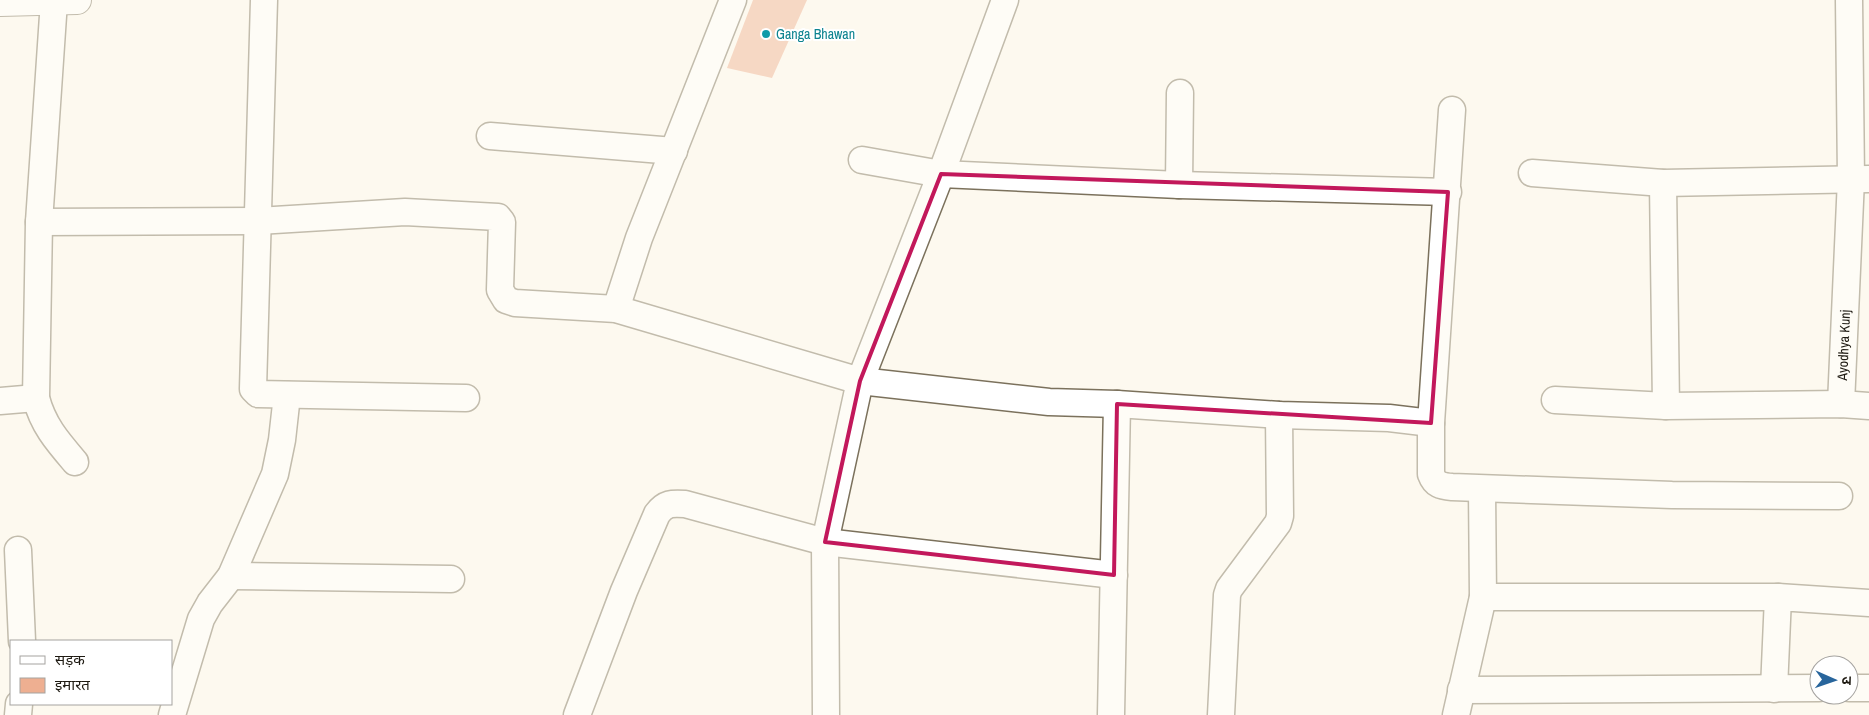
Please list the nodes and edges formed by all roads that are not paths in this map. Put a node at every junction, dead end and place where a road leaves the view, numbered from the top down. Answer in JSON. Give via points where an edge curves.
{"nodes":[{"id":1,"x":65,"y":0,"type":"edge"},
{"id":2,"x":264,"y":0,"type":"edge"},
{"id":3,"x":733,"y":0,"type":"edge"},
{"id":4,"x":1005,"y":0,"type":"edge"},
{"id":5,"x":1849,"y":0,"type":"edge"},
{"id":6,"x":0,"y":2,"type":"edge"},
{"id":7,"x":1180,"y":93,"type":"dead end"},
{"id":8,"x":1452,"y":110,"type":"dead end"},
{"id":9,"x":490,"y":136,"type":"dead end"},
{"id":10,"x":674,"y":151,"type":"junction"},
{"id":11,"x":862,"y":160,"type":"dead end"},
{"id":12,"x":1532,"y":173,"type":"dead end"},
{"id":13,"x":942,"y":174,"type":"junction"},
{"id":14,"x":1860,"y":179,"type":"edge"},
{"id":15,"x":1663,"y":183,"type":"junction"},
{"id":16,"x":1179,"y":185,"type":"junction"},
{"id":17,"x":1448,"y":192,"type":"junction"},
{"id":18,"x":258,"y":221,"type":"junction"},
{"id":19,"x":39,"y":222,"type":"junction"},
{"id":20,"x":616,"y":309,"type":"junction"},
{"id":21,"x":860,"y":381,"type":"junction"},
{"id":22,"x":287,"y":395,"type":"junction"},
{"id":23,"x":36,"y":398,"type":"junction"},
{"id":24,"x":466,"y":398,"type":"dead end"},
{"id":25,"x":1555,"y":400,"type":"dead end"},
{"id":26,"x":0,"y":401,"type":"edge"},
{"id":27,"x":1117,"y":404,"type":"junction"},
{"id":28,"x":1841,"y":404,"type":"junction"},
{"id":29,"x":1666,"y":406,"type":"junction"},
{"id":30,"x":1869,"y":406,"type":"edge"},
{"id":31,"x":1280,"y":415,"type":"junction"},
{"id":32,"x":1431,"y":423,"type":"junction"},
{"id":33,"x":75,"y":462,"type":"dead end"},
{"id":34,"x":1482,"y":488,"type":"junction"},
{"id":35,"x":1839,"y":496,"type":"dead end"},
{"id":36,"x":825,"y":542,"type":"junction"},
{"id":37,"x":18,"y":550,"type":"dead end"},
{"id":38,"x":1114,"y":575,"type":"junction"},
{"id":39,"x":231,"y":576,"type":"junction"},
{"id":40,"x":451,"y":579,"type":"dead end"},
{"id":41,"x":1483,"y":597,"type":"junction"},
{"id":42,"x":1778,"y":597,"type":"junction"},
{"id":43,"x":1869,"y":603,"type":"edge"},
{"id":44,"x":22,"y":640,"type":"edge"},
{"id":45,"x":180,"y":657,"type":"edge"},
{"id":46,"x":1809,"y":688,"type":"edge"},
{"id":47,"x":1774,"y":689,"type":"junction"},
{"id":48,"x":1459,"y":703,"type":"edge"},
{"id":49,"x":172,"y":715,"type":"edge"},
{"id":50,"x":577,"y":715,"type":"edge"},
{"id":51,"x":826,"y":715,"type":"edge"},
{"id":52,"x":1111,"y":715,"type":"edge"},
{"id":53,"x":1221,"y":715,"type":"edge"}],
"edges":[{"from":1,"to":6,"type":"street"},
{"from":1,"to":19,"type":"street"},
{"from":2,"to":18,"type":"street"},
{"from":3,"to":10,"type":"street"},
{"from":4,"to":13,"type":"street"},
{"from":5,"to":14,"type":"street","name":"Ayodhya Kunj"},
{"from":7,"to":16,"type":"street"},
{"from":8,"to":17,"type":"street"},
{"from":9,"to":10,"type":"street"},
{"from":10,"to":20,"type":"street","via":[[639,238]]},
{"from":11,"to":13,"type":"street"},
{"from":12,"to":15,"type":"street"},
{"from":13,"to":16,"type":"street"},
{"from":13,"to":21,"type":"street"},
{"from":14,"to":15,"type":"street"},
{"from":14,"to":28,"type":"street","name":"Ayodhya Kunj"},
{"from":15,"to":29,"type":"street"},
{"from":16,"to":17,"type":"street"},
{"from":17,"to":32,"type":"street"},
{"from":18,"to":19,"type":"street"},
{"from":18,"to":20,"type":"street","via":[[405,212],[498,217],[502,222],[500,290],[506,300]]},
{"from":18,"to":22,"type":"street","via":[[252,388],[258,394]]},
{"from":19,"to":23,"type":"street"},
{"from":20,"to":21,"type":"street"},
{"from":21,"to":27,"type":"street","via":[[1050,402]]},
{"from":21,"to":36,"type":"street"},
{"from":22,"to":24,"type":"street"},
{"from":22,"to":39,"type":"street","via":[[275,474]]},
{"from":23,"to":26,"type":"street"},
{"from":23,"to":33,"type":"street","via":[[47,428]]},
{"from":25,"to":29,"type":"street"},
{"from":27,"to":31,"type":"street"},
{"from":27,"to":38,"type":"street"},
{"from":28,"to":29,"type":"street"},
{"from":28,"to":30,"type":"street"},
{"from":31,"to":32,"type":"street","via":[[1389,418]]},
{"from":31,"to":53,"type":"street","via":[[1280,516],[1227,595]]},
{"from":32,"to":34,"type":"street","via":[[1433,481],[1440,486]]},
{"from":34,"to":35,"type":"street","via":[[1672,495]]},
{"from":34,"to":41,"type":"street"},
{"from":36,"to":38,"type":"street"},
{"from":36,"to":50,"type":"street","via":[[685,504],[664,505],[657,514],[624,591]]},
{"from":36,"to":51,"type":"street"},
{"from":37,"to":44,"type":"street"},
{"from":38,"to":52,"type":"street"},
{"from":39,"to":40,"type":"street"},
{"from":39,"to":45,"type":"street","via":[[210,603]]},
{"from":41,"to":42,"type":"street"},
{"from":41,"to":48,"type":"street"},
{"from":42,"to":43,"type":"street"},
{"from":42,"to":47,"type":"street"},
{"from":45,"to":49,"type":"street"},
{"from":46,"to":47,"type":"street"},
{"from":47,"to":48,"type":"street"}]}
